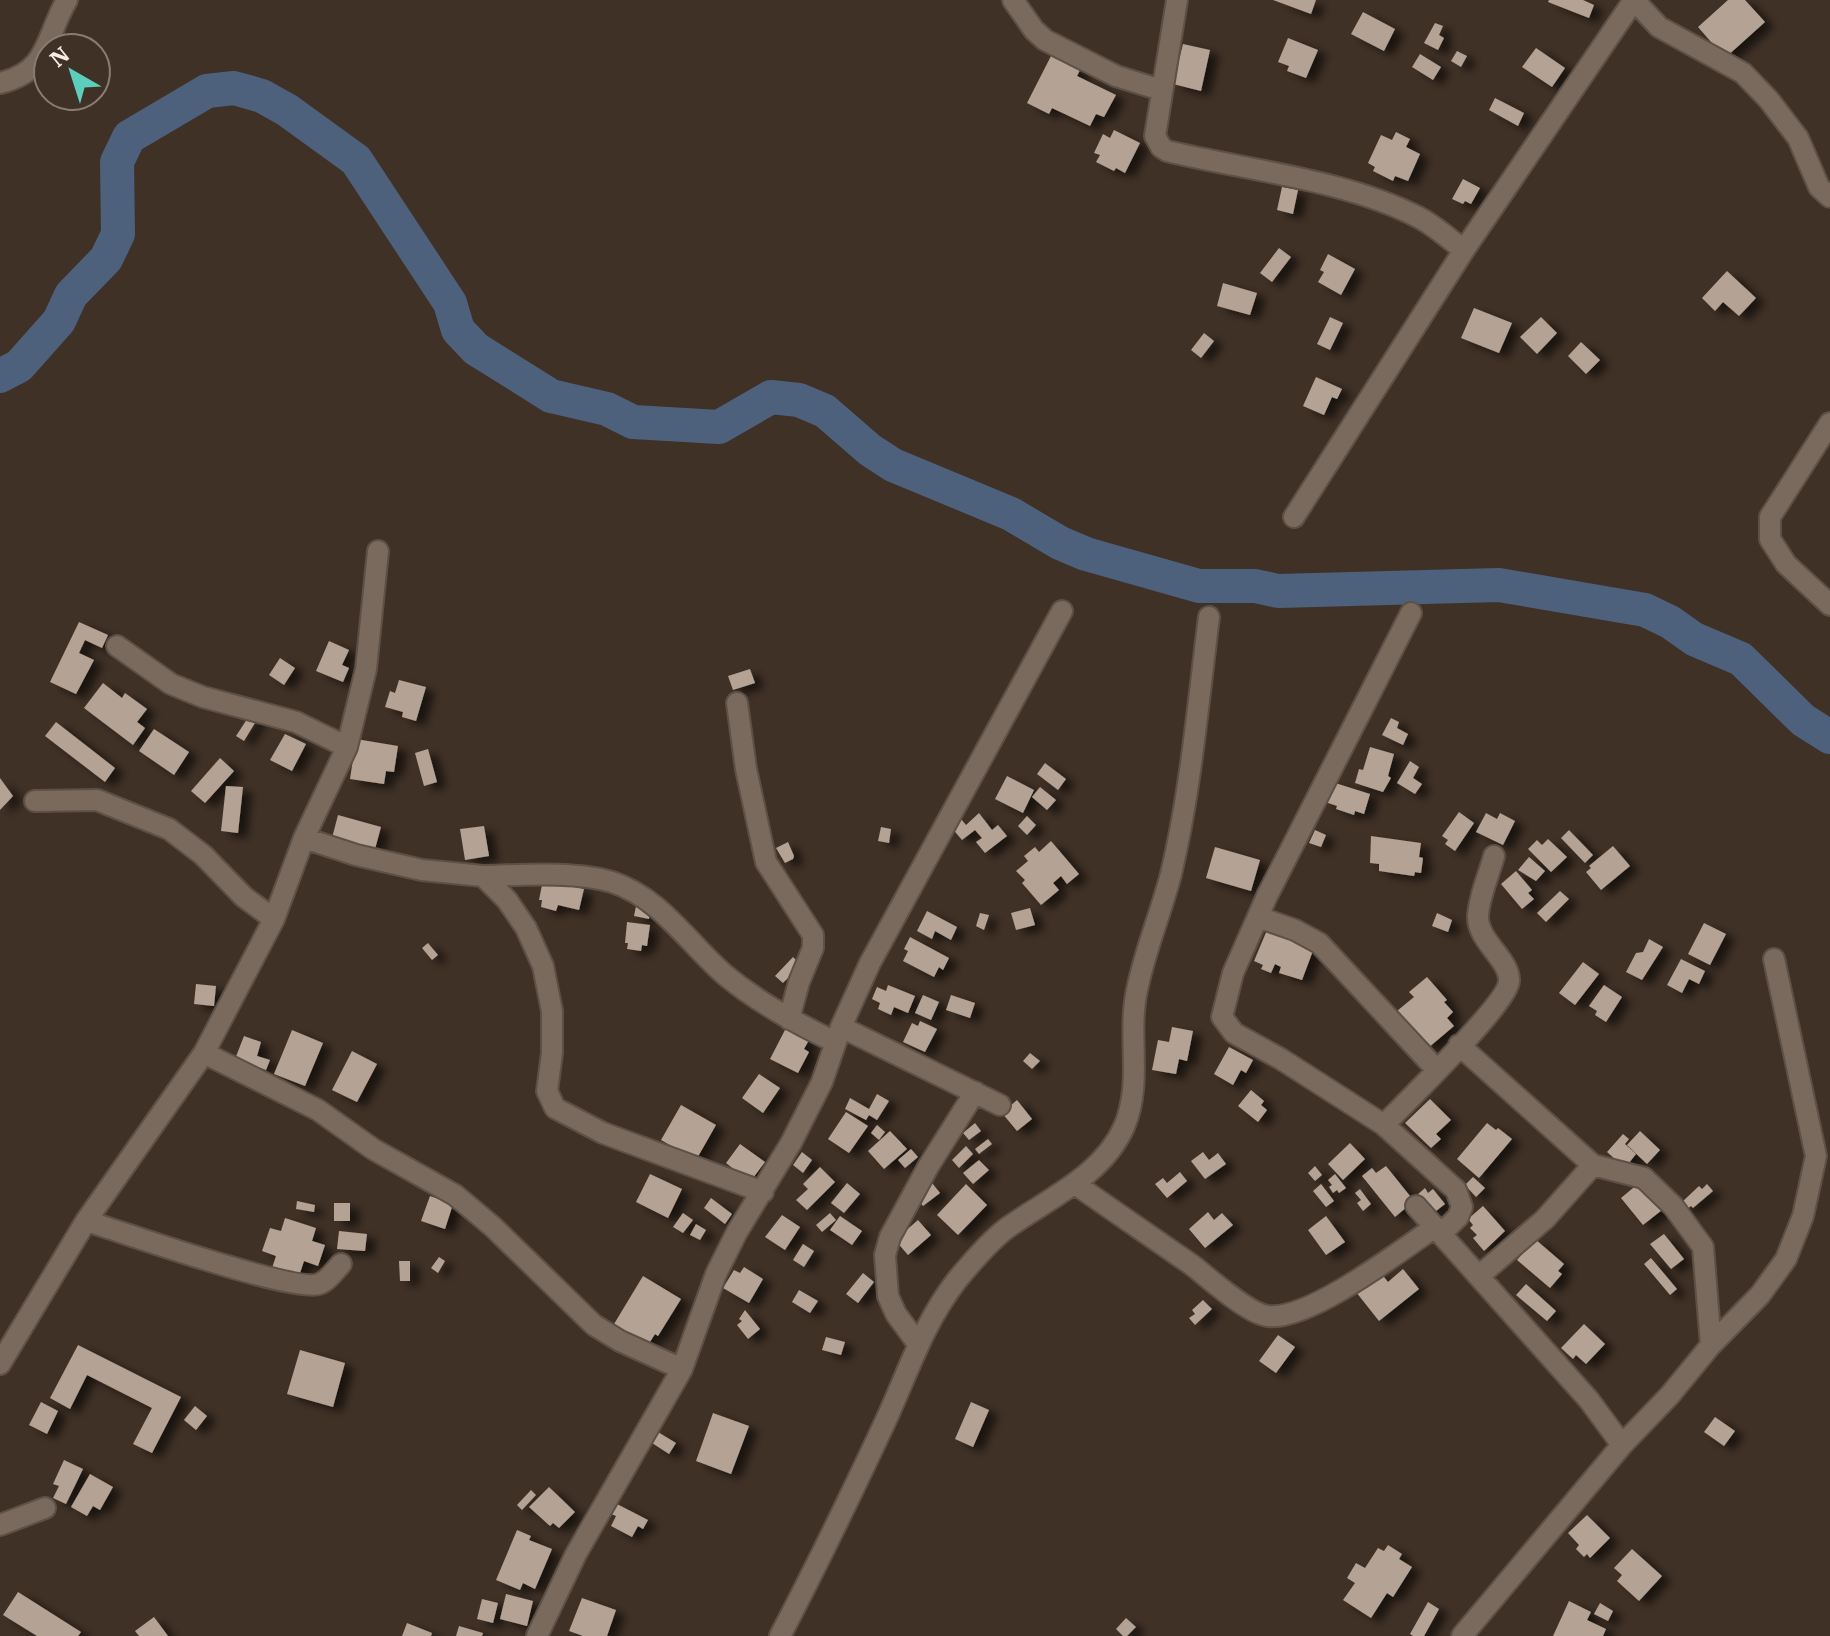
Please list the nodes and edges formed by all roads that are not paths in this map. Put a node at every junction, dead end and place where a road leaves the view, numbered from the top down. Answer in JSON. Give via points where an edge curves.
{"nodes":[{"id":1,"x":67,"y":0,"type":"edge"},
{"id":2,"x":1013,"y":0,"type":"edge"},
{"id":3,"x":1177,"y":0,"type":"edge"},
{"id":4,"x":0,"y":83,"type":"edge"},
{"id":5,"x":1161,"y":90,"type":"junction"},
{"id":6,"x":1830,"y":197,"type":"edge"},
{"id":7,"x":1464,"y":250,"type":"junction"},
{"id":8,"x":1830,"y":423,"type":"edge"},
{"id":9,"x":1294,"y":517,"type":"dead end"},
{"id":10,"x":378,"y":551,"type":"dead end"},
{"id":11,"x":1830,"y":605,"type":"edge"},
{"id":12,"x":1062,"y":611,"type":"dead end"},
{"id":13,"x":1411,"y":613,"type":"dead end"},
{"id":14,"x":1209,"y":617,"type":"dead end"},
{"id":15,"x":117,"y":646,"type":"dead end"},
{"id":16,"x":737,"y":703,"type":"dead end"},
{"id":17,"x":347,"y":747,"type":"junction"},
{"id":18,"x":35,"y":801,"type":"dead end"},
{"id":19,"x":304,"y":838,"type":"junction"},
{"id":20,"x":1494,"y":856,"type":"dead end"},
{"id":21,"x":483,"y":876,"type":"junction"},
{"id":22,"x":1258,"y":917,"type":"junction"},
{"id":23,"x":274,"y":919,"type":"junction"},
{"id":24,"x":1774,"y":959,"type":"dead end"},
{"id":25,"x":789,"y":1019,"type":"junction"},
{"id":26,"x":838,"y":1035,"type":"junction"},
{"id":27,"x":1459,"y":1045,"type":"junction"},
{"id":28,"x":204,"y":1053,"type":"junction"},
{"id":29,"x":1436,"y":1069,"type":"junction"},
{"id":30,"x":975,"y":1092,"type":"junction"},
{"id":31,"x":1000,"y":1105,"type":"dead end"},
{"id":32,"x":1384,"y":1125,"type":"junction"},
{"id":33,"x":1593,"y":1165,"type":"junction"},
{"id":34,"x":1075,"y":1184,"type":"junction"},
{"id":35,"x":763,"y":1192,"type":"junction"},
{"id":36,"x":1416,"y":1206,"type":"dead end"},
{"id":37,"x":86,"y":1221,"type":"junction"},
{"id":38,"x":1438,"y":1230,"type":"junction"},
{"id":39,"x":341,"y":1264,"type":"dead end"},
{"id":40,"x":1479,"y":1276,"type":"junction"},
{"id":41,"x":918,"y":1344,"type":"junction"},
{"id":42,"x":1711,"y":1345,"type":"junction"},
{"id":43,"x":0,"y":1364,"type":"edge"},
{"id":44,"x":682,"y":1369,"type":"junction"},
{"id":45,"x":1622,"y":1445,"type":"junction"},
{"id":46,"x":45,"y":1508,"type":"dead end"},
{"id":47,"x":0,"y":1525,"type":"edge"},
{"id":48,"x":537,"y":1636,"type":"edge"},
{"id":49,"x":780,"y":1636,"type":"edge"},
{"id":50,"x":1462,"y":1636,"type":"edge"}],
"edges":[{"from":1,"to":4,"type":"street","via":[[42,58],[22,76]]},
{"from":2,"to":5,"type":"street","via":[[1045,40],[1116,76]]},
{"from":3,"to":5,"type":"street"},
{"from":5,"to":7,"type":"street","via":[[1155,136],[1167,151],[1361,193],[1420,218]]},
{"from":6,"to":7,"type":"street","via":[[1819,187],[1798,138],[1743,73],[1659,27],[1634,0]]},
{"from":7,"to":9,"type":"street"},
{"from":8,"to":11,"type":"street","via":[[1770,517],[1770,539],[1786,564]]},
{"from":10,"to":17,"type":"street","via":[[366,669]]},
{"from":12,"to":26,"type":"street","via":[[870,963]]},
{"from":13,"to":22,"type":"street"},
{"from":14,"to":34,"type":"street","via":[[1176,848],[1136,991],[1132,1102],[1117,1139]]},
{"from":15,"to":17,"type":"street","via":[[171,684],[296,722]]},
{"from":16,"to":25,"type":"street","via":[[766,862],[813,935]]},
{"from":17,"to":19,"type":"street"},
{"from":18,"to":23,"type":"street","via":[[97,800],[169,829]]},
{"from":19,"to":21,"type":"street","via":[[422,870]]},
{"from":19,"to":23,"type":"street"},
{"from":20,"to":27,"type":"street","via":[[1478,918],[1482,934],[1508,972],[1509,984]]},
{"from":21,"to":25,"type":"street","via":[[545,874],[611,882],[659,909],[724,974]]},
{"from":21,"to":35,"type":"street","via":[[520,918],[543,966],[552,1011],[547,1091],[555,1108],[603,1133]]},
{"from":22,"to":29,"type":"street","via":[[1319,943]]},
{"from":22,"to":32,"type":"street","via":[[1230,984],[1222,1012],[1225,1024]]},
{"from":23,"to":28,"type":"street"},
{"from":24,"to":42,"type":"street","via":[[1816,1156],[1803,1216],[1786,1259],[1760,1295]]},
{"from":25,"to":26,"type":"street"},
{"from":26,"to":30,"type":"street"},
{"from":26,"to":35,"type":"street","via":[[822,1082]]},
{"from":27,"to":29,"type":"street"},
{"from":27,"to":33,"type":"street"},
{"from":28,"to":37,"type":"street"},
{"from":28,"to":44,"type":"street","via":[[318,1110],[373,1149],[455,1195],[594,1325]]},
{"from":29,"to":32,"type":"street"},
{"from":30,"to":31,"type":"street"},
{"from":30,"to":41,"type":"street","via":[[928,1167],[885,1255],[888,1296]]},
{"from":32,"to":38,"type":"street","via":[[1459,1194],[1461,1211]]},
{"from":33,"to":40,"type":"street","via":[[1545,1219]]},
{"from":33,"to":42,"type":"street","via":[[1652,1184],[1696,1235],[1705,1259]]},
{"from":34,"to":38,"type":"street","via":[[1227,1293],[1268,1316],[1335,1294]]},
{"from":34,"to":41,"type":"street","via":[[1005,1230],[957,1281]]},
{"from":35,"to":44,"type":"street","via":[[716,1274]]},
{"from":36,"to":38,"type":"street"},
{"from":37,"to":39,"type":"street","via":[[308,1285],[318,1284]]},
{"from":37,"to":43,"type":"street"},
{"from":38,"to":40,"type":"street"},
{"from":40,"to":45,"type":"street"},
{"from":41,"to":49,"type":"street","via":[[835,1531]]},
{"from":42,"to":45,"type":"street"},
{"from":44,"to":48,"type":"street","via":[[576,1554]]},
{"from":45,"to":50,"type":"street"},
{"from":46,"to":47,"type":"street"}]}
